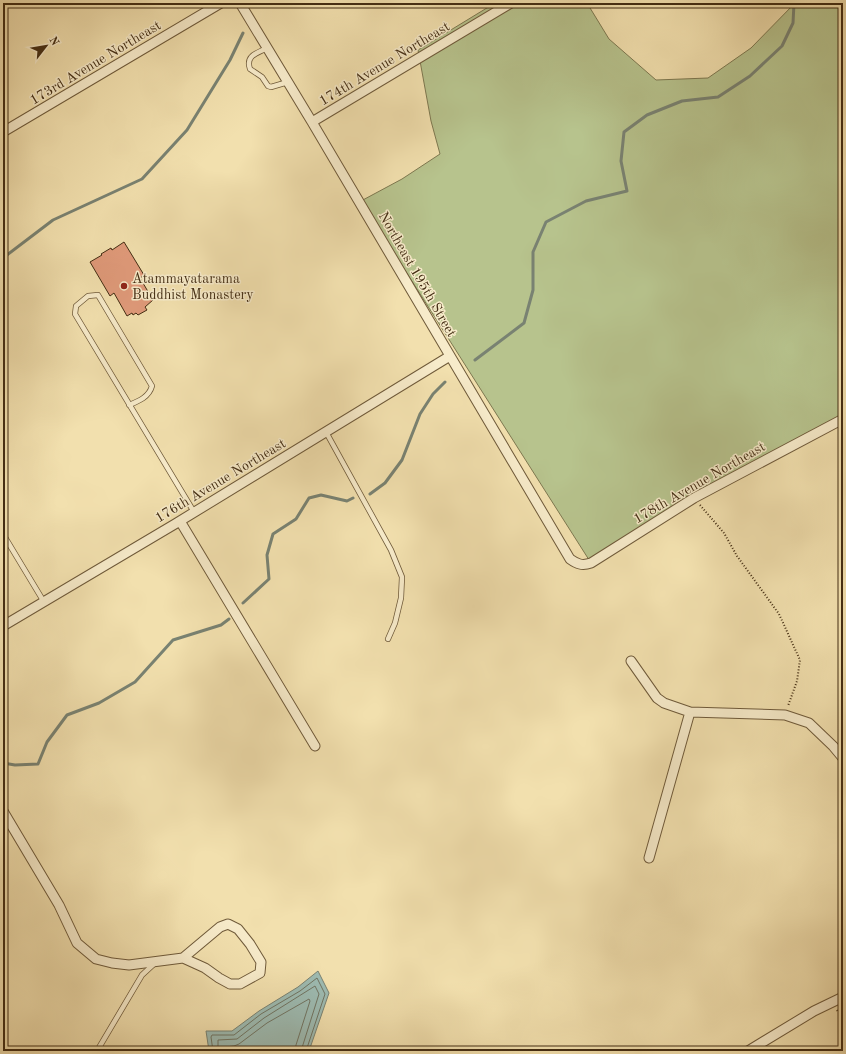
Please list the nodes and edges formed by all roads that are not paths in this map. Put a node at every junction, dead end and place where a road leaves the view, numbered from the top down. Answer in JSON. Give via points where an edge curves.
{"nodes":[{"id":1,"x":221,"y":3,"type":"edge"},
{"id":2,"x":240,"y":3,"type":"edge"},
{"id":3,"x":511,"y":3,"type":"edge"},
{"id":4,"x":267,"y":48,"type":"junction"},
{"id":5,"x":288,"y":82,"type":"junction"},
{"id":6,"x":312,"y":122,"type":"junction"},
{"id":7,"x":3,"y":132,"type":"edge"},
{"id":8,"x":450,"y":356,"type":"junction"},
{"id":9,"x":130,"y":405,"type":"junction"},
{"id":10,"x":843,"y":419,"type":"edge"},
{"id":11,"x":326,"y":432,"type":"junction"},
{"id":12,"x":194,"y":512,"type":"junction"},
{"id":13,"x":180,"y":521,"type":"junction"},
{"id":14,"x":3,"y":534,"type":"edge"},
{"id":15,"x":570,"y":559,"type":"joint"},
{"id":16,"x":44,"y":602,"type":"junction"},
{"id":17,"x":3,"y":626,"type":"edge"},
{"id":18,"x":388,"y":639,"type":"dead end"},
{"id":19,"x":631,"y":660,"type":"dead end"},
{"id":20,"x":690,"y":712,"type":"junction"},
{"id":21,"x":315,"y":746,"type":"dead end"},
{"id":22,"x":843,"y":758,"type":"edge"},
{"id":23,"x":3,"y":811,"type":"edge"},
{"id":24,"x":649,"y":858,"type":"dead end"},
{"id":25,"x":183,"y":958,"type":"junction"},
{"id":26,"x":156,"y":962,"type":"junction"},
{"id":27,"x":843,"y":997,"type":"edge"},
{"id":28,"x":97,"y":1051,"type":"edge"},
{"id":29,"x":748,"y":1051,"type":"edge"}],
"edges":[{"from":1,"to":7,"type":"street","name":"173rd Avenue Northeast"},
{"from":2,"to":4,"type":"street","name":"Northeast 195th Street"},
{"from":3,"to":6,"type":"street","name":"174th Avenue Northeast"},
{"from":4,"to":5,"type":"street","name":"Northeast 195th Street"},
{"from":4,"to":5,"type":"lane","via":[[253,53],[249,61],[250,69],[262,77],[268,86]]},
{"from":5,"to":6,"type":"street","name":"Northeast 195th Street"},
{"from":6,"to":8,"type":"street","name":"Northeast 195th Street"},
{"from":8,"to":11,"type":"street","name":"176th Avenue Northeast"},
{"from":8,"to":15,"type":"street","name":"Northeast 195th Street"},
{"from":9,"to":9,"type":"lane","via":[[75,314],[76,306],[88,296],[98,295],[152,386],[146,396]]},
{"from":9,"to":12,"type":"lane"},
{"from":10,"to":15,"type":"street","name":"178th Avenue Northeast","via":[[694,498],[591,563],[581,565]]},
{"from":11,"to":12,"type":"street","name":"176th Avenue Northeast"},
{"from":11,"to":18,"type":"lane","via":[[392,550],[402,577],[401,598]]},
{"from":12,"to":13,"type":"street","name":"176th Avenue Northeast"},
{"from":13,"to":16,"type":"street","name":"176th Avenue Northeast"},
{"from":13,"to":21,"type":"street"},
{"from":14,"to":16,"type":"lane"},
{"from":16,"to":17,"type":"street","name":"176th Avenue Northeast"},
{"from":19,"to":20,"type":"street","via":[[657,698]]},
{"from":20,"to":22,"type":"street","via":[[785,715],[809,722]]},
{"from":20,"to":24,"type":"street"},
{"from":23,"to":26,"type":"street","via":[[59,905],[78,943],[96,959],[112,963],[130,965]]},
{"from":25,"to":25,"type":"street","via":[[220,927],[228,924],[238,929],[250,944],[261,962],[260,973],[240,984],[230,984]]},
{"from":25,"to":26,"type":"street"},
{"from":26,"to":28,"type":"lane","via":[[142,976]]},
{"from":27,"to":29,"type":"street","via":[[814,1011]]}]}
